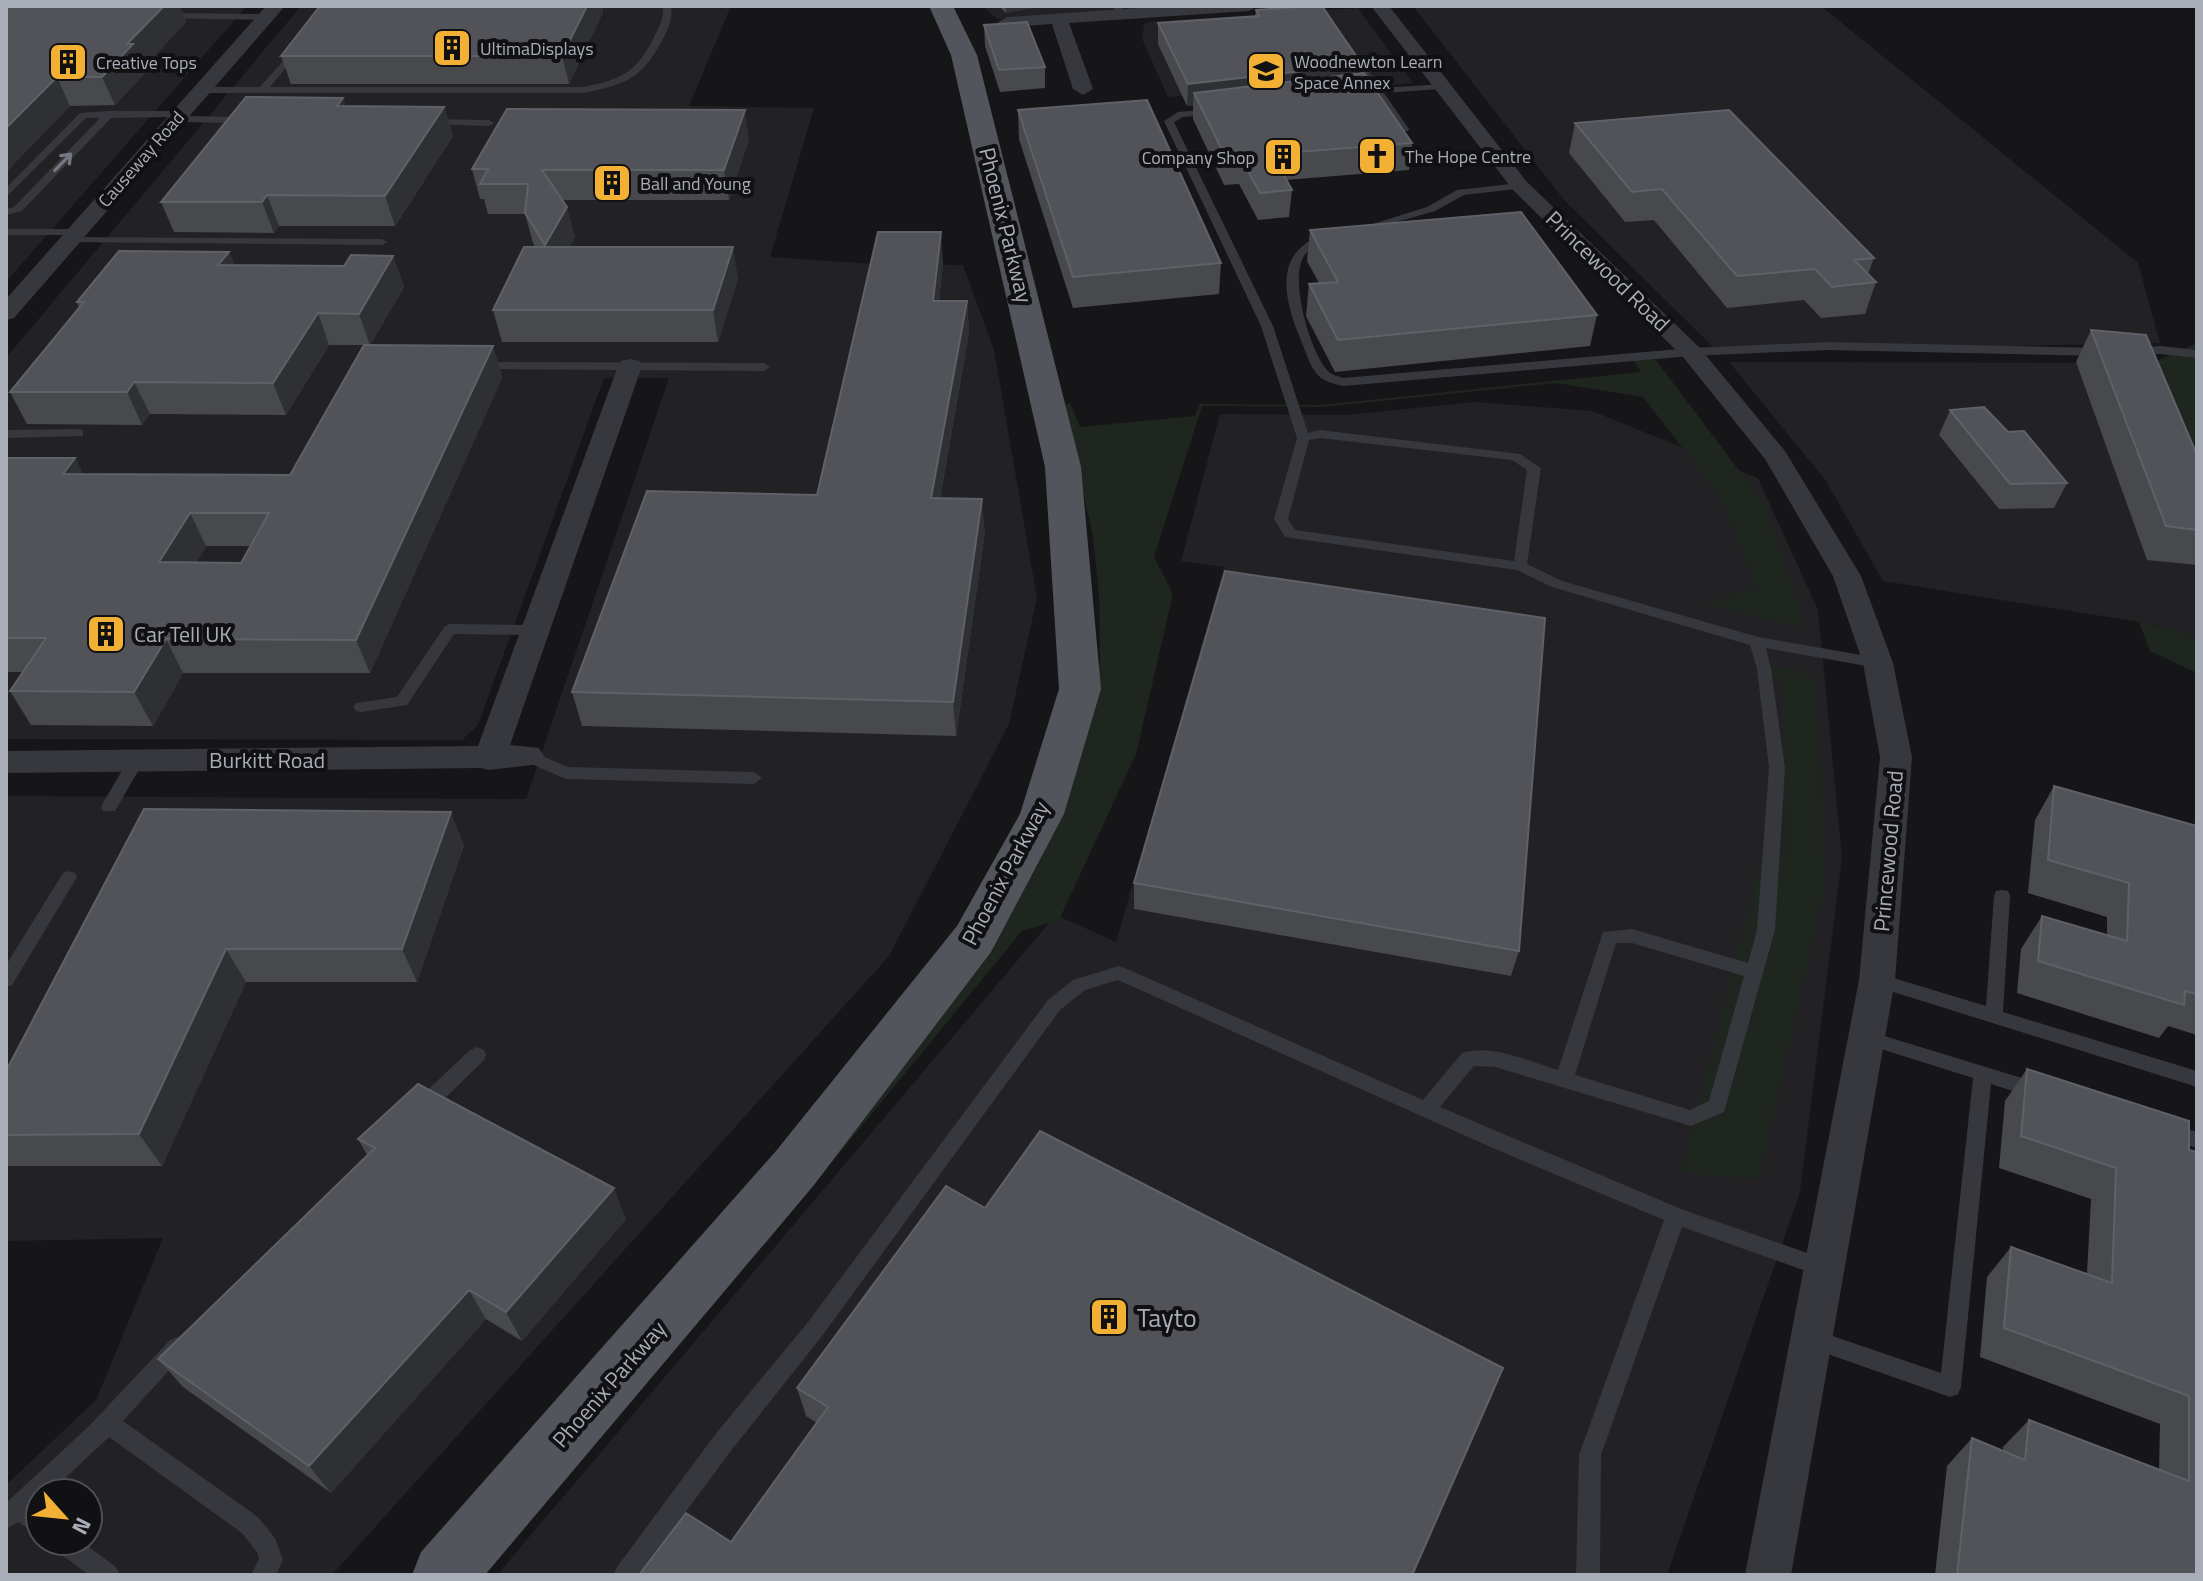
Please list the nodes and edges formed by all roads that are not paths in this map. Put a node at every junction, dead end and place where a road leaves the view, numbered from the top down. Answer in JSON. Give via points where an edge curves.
{"nodes":[{"id":1,"x":667,"y":6,"type":"edge"},
{"id":2,"x":941,"y":6,"type":"edge"},
{"id":3,"x":1249,"y":6,"type":"edge"},
{"id":4,"x":1380,"y":6,"type":"edge"},
{"id":5,"x":1120,"y":10,"type":"edge"},
{"id":6,"x":271,"y":12,"type":"edge"},
{"id":7,"x":153,"y":16,"type":"edge"},
{"id":8,"x":1059,"y":19,"type":"junction"},
{"id":9,"x":1007,"y":22,"type":"edge"},
{"id":10,"x":1336,"y":31,"type":"edge"},
{"id":11,"x":303,"y":42,"type":"edge"},
{"id":12,"x":1440,"y":86,"type":"junction"},
{"id":13,"x":1083,"y":89,"type":"dead end"},
{"id":14,"x":201,"y":90,"type":"junction"},
{"id":15,"x":263,"y":90,"type":"junction"},
{"id":16,"x":1377,"y":91,"type":"junction"},
{"id":17,"x":1339,"y":94,"type":"edge"},
{"id":18,"x":1219,"y":111,"type":"edge"},
{"id":19,"x":109,"y":114,"type":"junction"},
{"id":20,"x":1181,"y":114,"type":"junction"},
{"id":21,"x":1152,"y":116,"type":"edge"},
{"id":22,"x":178,"y":117,"type":"junction"},
{"id":23,"x":257,"y":120,"type":"edge"},
{"id":24,"x":417,"y":122,"type":"edge"},
{"id":25,"x":489,"y":123,"type":"dead end"},
{"id":26,"x":1404,"y":129,"type":"edge"},
{"id":27,"x":1520,"y":186,"type":"junction"},
{"id":28,"x":6,"y":194,"type":"edge"},
{"id":29,"x":6,"y":212,"type":"edge"},
{"id":30,"x":1349,"y":231,"type":"edge"},
{"id":31,"x":6,"y":232,"type":"edge"},
{"id":32,"x":1336,"y":234,"type":"edge"},
{"id":33,"x":73,"y":236,"type":"junction"},
{"id":34,"x":382,"y":242,"type":"dead end"},
{"id":35,"x":6,"y":313,"type":"edge"},
{"id":36,"x":1691,"y":352,"type":"junction"},
{"id":37,"x":2197,"y":354,"type":"edge"},
{"id":38,"x":457,"y":366,"type":"edge"},
{"id":39,"x":630,"y":366,"type":"junction"},
{"id":40,"x":764,"y":367,"type":"dead end"},
{"id":41,"x":78,"y":433,"type":"dead end"},
{"id":42,"x":6,"y":434,"type":"edge"},
{"id":43,"x":1303,"y":438,"type":"junction"},
{"id":44,"x":1520,"y":566,"type":"junction"},
{"id":45,"x":534,"y":630,"type":"junction"},
{"id":46,"x":1757,"y":642,"type":"junction"},
{"id":47,"x":1878,"y":663,"type":"junction"},
{"id":48,"x":361,"y":707,"type":"dead end"},
{"id":49,"x":528,"y":756,"type":"joint"},
{"id":50,"x":489,"y":759,"type":"junction"},
{"id":51,"x":136,"y":761,"type":"junction"},
{"id":52,"x":6,"y":762,"type":"edge"},
{"id":53,"x":754,"y":778,"type":"dead end"},
{"id":54,"x":109,"y":807,"type":"dead end"},
{"id":55,"x":69,"y":877,"type":"dead end"},
{"id":56,"x":2002,"y":896,"type":"dead end"},
{"id":57,"x":1754,"y":972,"type":"junction"},
{"id":58,"x":6,"y":980,"type":"edge"},
{"id":59,"x":1877,"y":980,"type":"junction"},
{"id":60,"x":1994,"y":1016,"type":"junction"},
{"id":61,"x":1868,"y":1038,"type":"junction"},
{"id":62,"x":477,"y":1055,"type":"dead end"},
{"id":63,"x":1983,"y":1073,"type":"junction"},
{"id":64,"x":2197,"y":1079,"type":"edge"},
{"id":65,"x":1564,"y":1080,"type":"junction"},
{"id":66,"x":2054,"y":1096,"type":"edge"},
{"id":67,"x":1427,"y":1109,"type":"junction"},
{"id":68,"x":410,"y":1119,"type":"edge"},
{"id":69,"x":2154,"y":1127,"type":"edge"},
{"id":70,"x":2197,"y":1140,"type":"edge"},
{"id":71,"x":1676,"y":1216,"type":"junction"},
{"id":72,"x":1825,"y":1269,"type":"junction"},
{"id":73,"x":190,"y":1333,"type":"edge"},
{"id":74,"x":1812,"y":1338,"type":"junction"},
{"id":75,"x":107,"y":1423,"type":"junction"},
{"id":76,"x":12,"y":1513,"type":"edge"},
{"id":77,"x":84,"y":1557,"type":"edge"},
{"id":78,"x":108,"y":1575,"type":"edge"},
{"id":79,"x":263,"y":1575,"type":"edge"},
{"id":80,"x":444,"y":1575,"type":"edge"},
{"id":81,"x":625,"y":1575,"type":"edge"},
{"id":82,"x":1588,"y":1575,"type":"edge"},
{"id":83,"x":1768,"y":1575,"type":"edge"}],
"edges":[{"from":1,"to":15,"type":"lane","via":[[669,16],[646,64],[633,76],[584,90]]},
{"from":2,"to":80,"type":"main road","name":"Phoenix Parkway","via":[[964,55],[1063,467],[1080,689],[1042,814],[974,939],[795,1168]]},
{"from":3,"to":5,"type":"street","via":[[1172,16]]},
{"from":4,"to":12,"type":"street","name":"Princewood Road"},
{"from":5,"to":8,"type":"street"},
{"from":6,"to":7,"type":"lane"},
{"from":6,"to":14,"type":"street","name":"Causeway Road"},
{"from":8,"to":9,"type":"street"},
{"from":8,"to":13,"type":"street"},
{"from":10,"to":16,"type":"lane"},
{"from":11,"to":15,"type":"lane"},
{"from":12,"to":16,"type":"lane"},
{"from":12,"to":27,"type":"street","name":"Princewood Road"},
{"from":14,"to":15,"type":"lane"},
{"from":14,"to":22,"type":"street","name":"Causeway Road"},
{"from":16,"to":17,"type":"lane"},
{"from":16,"to":26,"type":"lane"},
{"from":18,"to":20,"type":"lane"},
{"from":19,"to":22,"type":"lane"},
{"from":19,"to":28,"type":"lane","via":[[83,115]]},
{"from":29,"to":19,"type":"lane","one_way":true,"via":[[18,209]]},
{"from":20,"to":21,"type":"lane"},
{"from":20,"to":43,"type":"lane","via":[[1169,121],[1267,326]]},
{"from":22,"to":23,"type":"lane"},
{"from":22,"to":33,"type":"street","name":"Causeway Road"},
{"from":24,"to":25,"type":"lane"},
{"from":27,"to":30,"type":"lane","via":[[1461,192],[1403,220]]},
{"from":27,"to":36,"type":"street","name":"Princewood Road"},
{"from":31,"to":33,"type":"lane"},
{"from":32,"to":36,"type":"lane","via":[[1309,243],[1292,276],[1295,312],[1318,366],[1330,378],[1355,383]]},
{"from":33,"to":34,"type":"lane"},
{"from":33,"to":35,"type":"street","name":"Causeway Road"},
{"from":36,"to":37,"type":"lane","via":[[1828,346]]},
{"from":36,"to":47,"type":"street","name":"Princewood Road","via":[[1776,456],[1847,576]]},
{"from":38,"to":39,"type":"lane"},
{"from":39,"to":40,"type":"lane"},
{"from":39,"to":45,"type":"street"},
{"from":41,"to":42,"type":"lane"},
{"from":43,"to":44,"type":"lane","via":[[1281,519],[1290,534]]},
{"from":43,"to":44,"type":"lane","via":[[1320,434],[1515,457],[1534,468]]},
{"from":44,"to":46,"type":"lane","via":[[1557,584]]},
{"from":45,"to":48,"type":"lane","via":[[450,629],[402,701]]},
{"from":45,"to":50,"type":"street"},
{"from":46,"to":47,"type":"lane"},
{"from":46,"to":57,"type":"lane","via":[[1777,768],[1766,930]]},
{"from":47,"to":59,"type":"street","name":"Princewood Road","via":[[1896,757]]},
{"from":49,"to":50,"type":"street","name":"Burkitt Road"},
{"from":49,"to":53,"type":"lane","via":[[566,773]]},
{"from":50,"to":51,"type":"street","name":"Burkitt Road"},
{"from":51,"to":52,"type":"street","name":"Burkitt Road"},
{"from":51,"to":54,"type":"lane"},
{"from":55,"to":58,"type":"lane"},
{"from":56,"to":60,"type":"lane"},
{"from":57,"to":65,"type":"lane","via":[[1632,936],[1609,937]]},
{"from":57,"to":65,"type":"lane","via":[[1717,1106],[1691,1118]]},
{"from":59,"to":60,"type":"lane"},
{"from":59,"to":61,"type":"street","name":"Princewood Road"},
{"from":60,"to":64,"type":"lane"},
{"from":61,"to":63,"type":"lane"},
{"from":61,"to":72,"type":"street","name":"Princewood Road"},
{"from":62,"to":68,"type":"lane"},
{"from":63,"to":66,"type":"lane"},
{"from":63,"to":74,"type":"lane","via":[[1950,1387]]},
{"from":65,"to":67,"type":"lane","via":[[1495,1059],[1469,1058]]},
{"from":67,"to":71,"type":"lane"},
{"from":67,"to":81,"type":"lane","via":[[1119,973],[1079,985],[1054,1005]]},
{"from":69,"to":70,"type":"lane"},
{"from":71,"to":72,"type":"lane"},
{"from":71,"to":82,"type":"lane","via":[[1590,1455]]},
{"from":72,"to":74,"type":"street","name":"Princewood Road"},
{"from":73,"to":75,"type":"lane"},
{"from":74,"to":83,"type":"street","name":"Princewood Road"},
{"from":75,"to":76,"type":"lane"},
{"from":75,"to":79,"type":"lane","via":[[250,1525],[271,1560]]},
{"from":77,"to":78,"type":"lane"}]}
